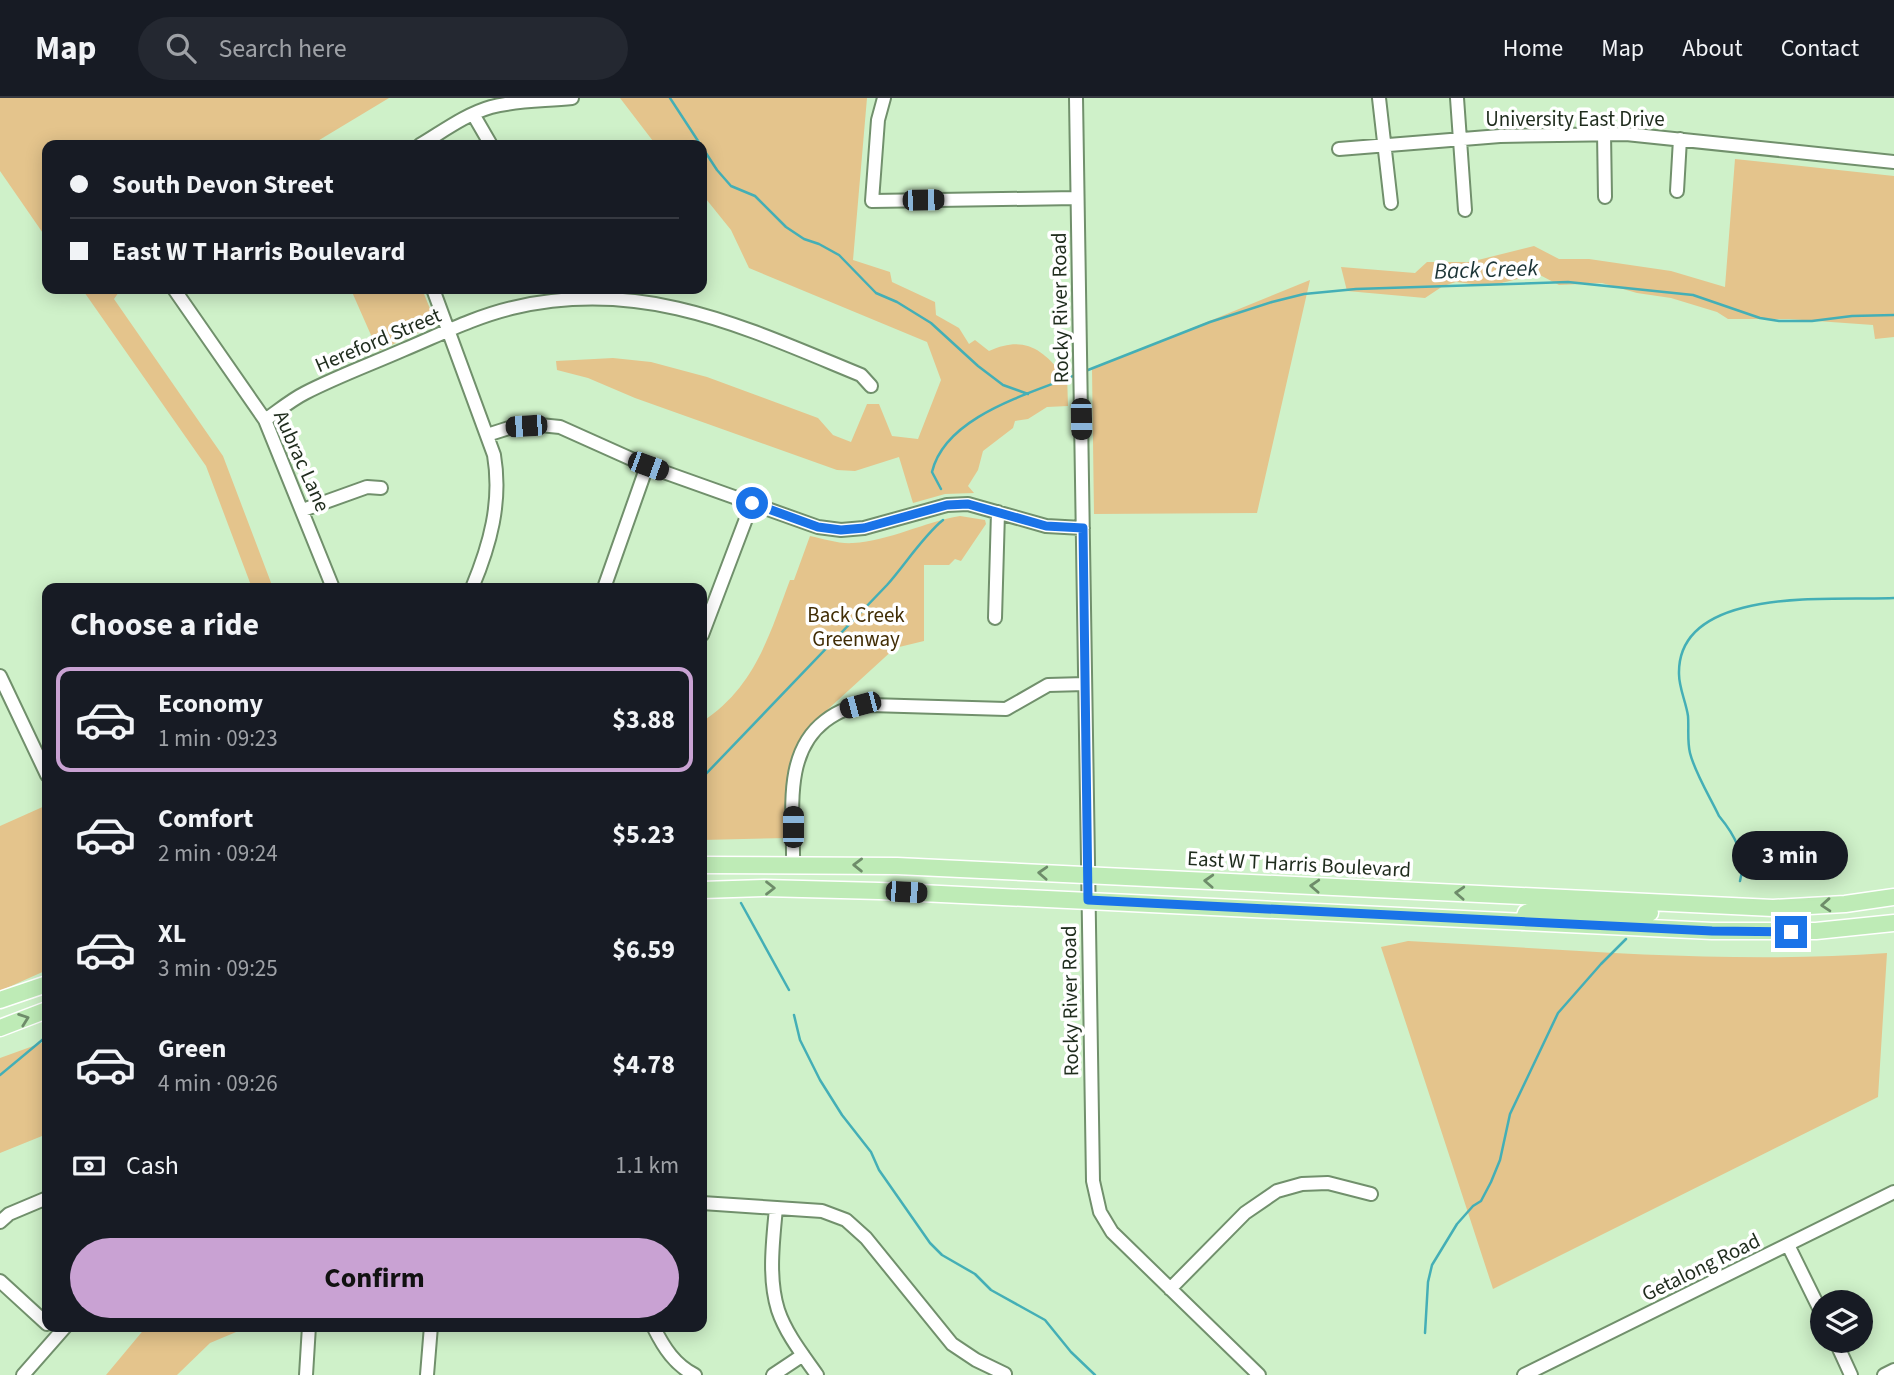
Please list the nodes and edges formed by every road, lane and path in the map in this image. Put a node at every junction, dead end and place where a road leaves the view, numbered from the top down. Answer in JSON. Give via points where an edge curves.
{"nodes":[{"id":1,"x":572,"y":98,"type":"edge"},
{"id":2,"x":884,"y":98,"type":"edge"},
{"id":3,"x":1076,"y":98,"type":"edge"},
{"id":4,"x":1379,"y":98,"type":"edge"},
{"id":5,"x":1457,"y":98,"type":"edge"},
{"id":6,"x":473,"y":114,"type":"junction"},
{"id":7,"x":1604,"y":133,"type":"junction"},
{"id":8,"x":1459,"y":139,"type":"junction"},
{"id":9,"x":1680,"y":139,"type":"junction"},
{"id":10,"x":429,"y":140,"type":"edge"},
{"id":11,"x":488,"y":140,"type":"edge"},
{"id":12,"x":1384,"y":145,"type":"junction"},
{"id":13,"x":1339,"y":149,"type":"dead end"},
{"id":14,"x":1894,"y":162,"type":"edge"},
{"id":15,"x":1677,"y":191,"type":"dead end"},
{"id":16,"x":1605,"y":197,"type":"dead end"},
{"id":17,"x":1077,"y":198,"type":"junction"},
{"id":18,"x":1391,"y":203,"type":"dead end"},
{"id":19,"x":1465,"y":210,"type":"dead end"},
{"id":20,"x":179,"y":294,"type":"edge"},
{"id":21,"x":435,"y":294,"type":"edge"},
{"id":22,"x":545,"y":295,"type":"edge"},
{"id":23,"x":645,"y":295,"type":"edge"},
{"id":24,"x":449,"y":331,"type":"junction"},
{"id":25,"x":871,"y":386,"type":"dead end"},
{"id":26,"x":265,"y":420,"type":"junction"},
{"id":27,"x":487,"y":435,"type":"junction"},
{"id":28,"x":648,"y":466,"type":"junction"},
{"id":29,"x":381,"y":488,"type":"dead end"},
{"id":30,"x":752,"y":503,"type":"junction"},
{"id":31,"x":303,"y":510,"type":"junction"},
{"id":32,"x":999,"y":512,"type":"junction"},
{"id":33,"x":1083,"y":528,"type":"junction"},
{"id":34,"x":331,"y":583,"type":"edge"},
{"id":35,"x":474,"y":583,"type":"edge"},
{"id":36,"x":606,"y":583,"type":"edge"},
{"id":37,"x":995,"y":618,"type":"dead end"},
{"id":38,"x":707,"y":622,"type":"edge"},
{"id":39,"x":0,"y":676,"type":"edge"},
{"id":40,"x":1085,"y":684,"type":"junction"},
{"id":41,"x":42,"y":764,"type":"edge"},
{"id":42,"x":793,"y":864,"type":"junction"},
{"id":43,"x":707,"y":865,"type":"edge"},
{"id":44,"x":1087,"y":874,"type":"junction"},
{"id":45,"x":707,"y":890,"type":"edge"},
{"id":46,"x":1894,"y":897,"type":"edge"},
{"id":47,"x":1088,"y":900,"type":"junction"},
{"id":48,"x":1728,"y":906,"type":"junction"},
{"id":49,"x":1522,"y":922,"type":"junction"},
{"id":50,"x":1894,"y":923,"type":"edge"},
{"id":51,"x":42,"y":986,"type":"edge"},
{"id":52,"x":0,"y":1000,"type":"edge"},
{"id":53,"x":42,"y":1012,"type":"edge"},
{"id":54,"x":0,"y":1028,"type":"edge"},
{"id":55,"x":1894,"y":1192,"type":"edge"},
{"id":56,"x":1371,"y":1194,"type":"dead end"},
{"id":57,"x":42,"y":1200,"type":"edge"},
{"id":58,"x":707,"y":1203,"type":"edge"},
{"id":59,"x":776,"y":1208,"type":"junction"},
{"id":60,"x":0,"y":1222,"type":"edge"},
{"id":61,"x":1788,"y":1245,"type":"junction"},
{"id":62,"x":0,"y":1281,"type":"edge"},
{"id":63,"x":1170,"y":1289,"type":"junction"},
{"id":64,"x":1810,"y":1290,"type":"edge"},
{"id":65,"x":42,"y":1316,"type":"edge"},
{"id":66,"x":53,"y":1332,"type":"edge"},
{"id":67,"x":309,"y":1332,"type":"edge"},
{"id":68,"x":431,"y":1332,"type":"edge"},
{"id":69,"x":656,"y":1332,"type":"edge"},
{"id":70,"x":1841,"y":1353,"type":"edge"},
{"id":71,"x":803,"y":1355,"type":"junction"},
{"id":72,"x":1894,"y":1370,"type":"edge"},
{"id":73,"x":1005,"y":1374,"type":"edge"},
{"id":74,"x":23,"y":1375,"type":"edge"},
{"id":75,"x":306,"y":1375,"type":"edge"},
{"id":76,"x":427,"y":1375,"type":"edge"},
{"id":77,"x":695,"y":1375,"type":"edge"},
{"id":78,"x":773,"y":1375,"type":"edge"},
{"id":79,"x":817,"y":1375,"type":"edge"},
{"id":80,"x":1259,"y":1375,"type":"edge"},
{"id":81,"x":1524,"y":1375,"type":"edge"},
{"id":82,"x":1851,"y":1375,"type":"edge"},
{"id":83,"x":1884,"y":1375,"type":"edge"}],
"edges":[{"from":1,"to":6,"type":"street","via":[[508,103]]},
{"from":2,"to":17,"type":"street","via":[[872,201]]},
{"from":3,"to":17,"type":"street","name":"Rocky River Road"},
{"from":4,"to":12,"type":"street"},
{"from":5,"to":8,"type":"street"},
{"from":6,"to":10,"type":"street"},
{"from":6,"to":11,"type":"street"},
{"from":7,"to":8,"type":"street","name":"University East Drive"},
{"from":7,"to":9,"type":"street","name":"University East Drive"},
{"from":7,"to":16,"type":"street"},
{"from":8,"to":12,"type":"street","name":"University East Drive"},
{"from":8,"to":19,"type":"street"},
{"from":9,"to":14,"type":"street","name":"University East Drive"},
{"from":9,"to":15,"type":"street"},
{"from":12,"to":13,"type":"street","name":"University East Drive"},
{"from":12,"to":18,"type":"street"},
{"from":17,"to":33,"type":"street","name":"Rocky River Road"},
{"from":20,"to":26,"type":"street","name":"Aubrac Lane"},
{"from":21,"to":24,"type":"street"},
{"from":22,"to":23,"type":"street","name":"Hereford Street"},
{"from":22,"to":24,"type":"street","name":"Hereford Street"},
{"from":23,"to":25,"type":"street","name":"Hereford Street","via":[[732,322],[861,375]]},
{"from":24,"to":26,"type":"street","name":"Hereford Street","via":[[305,393]]},
{"from":24,"to":27,"type":"street"},
{"from":26,"to":31,"type":"street","name":"Aubrac Lane"},
{"from":27,"to":28,"type":"street","via":[[512,427],[560,427]]},
{"from":27,"to":35,"type":"street","via":[[498,480],[496,506]]},
{"from":28,"to":30,"type":"street"},
{"from":28,"to":36,"type":"street"},
{"from":29,"to":31,"type":"street","via":[[367,487]]},
{"from":30,"to":32,"type":"street","via":[[818,527],[841,530],[947,505],[968,504]]},
{"from":30,"to":38,"type":"street"},
{"from":31,"to":34,"type":"street","name":"Aubrac Lane"},
{"from":32,"to":33,"type":"street","via":[[1046,526]]},
{"from":32,"to":37,"type":"street"},
{"from":33,"to":40,"type":"street","name":"Rocky River Road"},
{"from":39,"to":41,"type":"street"},
{"from":40,"to":42,"type":"street","via":[[1048,685],[1006,709],[860,705],[834,714],[807,738],[796,764]]},
{"from":40,"to":44,"type":"street","name":"Rocky River Road"},
{"from":42,"to":43,"type":"main road","name":"East W T Harris Boulevard"},
{"from":44,"to":42,"type":"main road","name":"East W T Harris Boulevard","one_way":true},
{"from":44,"to":47,"type":"street","name":"Rocky River Road"},
{"from":48,"to":44,"type":"main road","name":"East W T Harris Boulevard","one_way":true},
{"from":45,"to":47,"type":"main road","one_way":true,"via":[[839,889]]},
{"from":46,"to":48,"type":"main road","name":"East W T Harris Boulevard","one_way":true,"via":[[1807,906]]},
{"from":47,"to":49,"type":"main road"},
{"from":47,"to":63,"type":"street","name":"Rocky River Road","via":[[1091,1148],[1096,1200],[1112,1232]]},
{"from":48,"to":49,"type":"main road","via":[[1705,912],[1534,909],[1525,913]]},
{"from":49,"to":50,"type":"main road","via":[[1791,932]]},
{"from":51,"to":52,"type":"main road"},
{"from":54,"to":53,"type":"main road","one_way":true},
{"from":55,"to":61,"type":"street","name":"Getalong Road"},
{"from":56,"to":63,"type":"street","via":[[1328,1183],[1277,1191],[1245,1213]]},
{"from":57,"to":60,"type":"street"},
{"from":58,"to":59,"type":"street"},
{"from":59,"to":71,"type":"street","via":[[775,1296]]},
{"from":59,"to":73,"type":"street","via":[[822,1211],[846,1220],[866,1238],[952,1344]]},
{"from":61,"to":64,"type":"street"},
{"from":61,"to":81,"type":"street","name":"Getalong Road"},
{"from":62,"to":65,"type":"street"},
{"from":63,"to":80,"type":"street","name":"Rocky River Road"},
{"from":66,"to":74,"type":"street"},
{"from":67,"to":75,"type":"street"},
{"from":68,"to":76,"type":"street"},
{"from":69,"to":77,"type":"street","via":[[669,1354]]},
{"from":70,"to":82,"type":"street"},
{"from":71,"to":78,"type":"street"},
{"from":71,"to":79,"type":"street"},
{"from":72,"to":83,"type":"street"}]}
